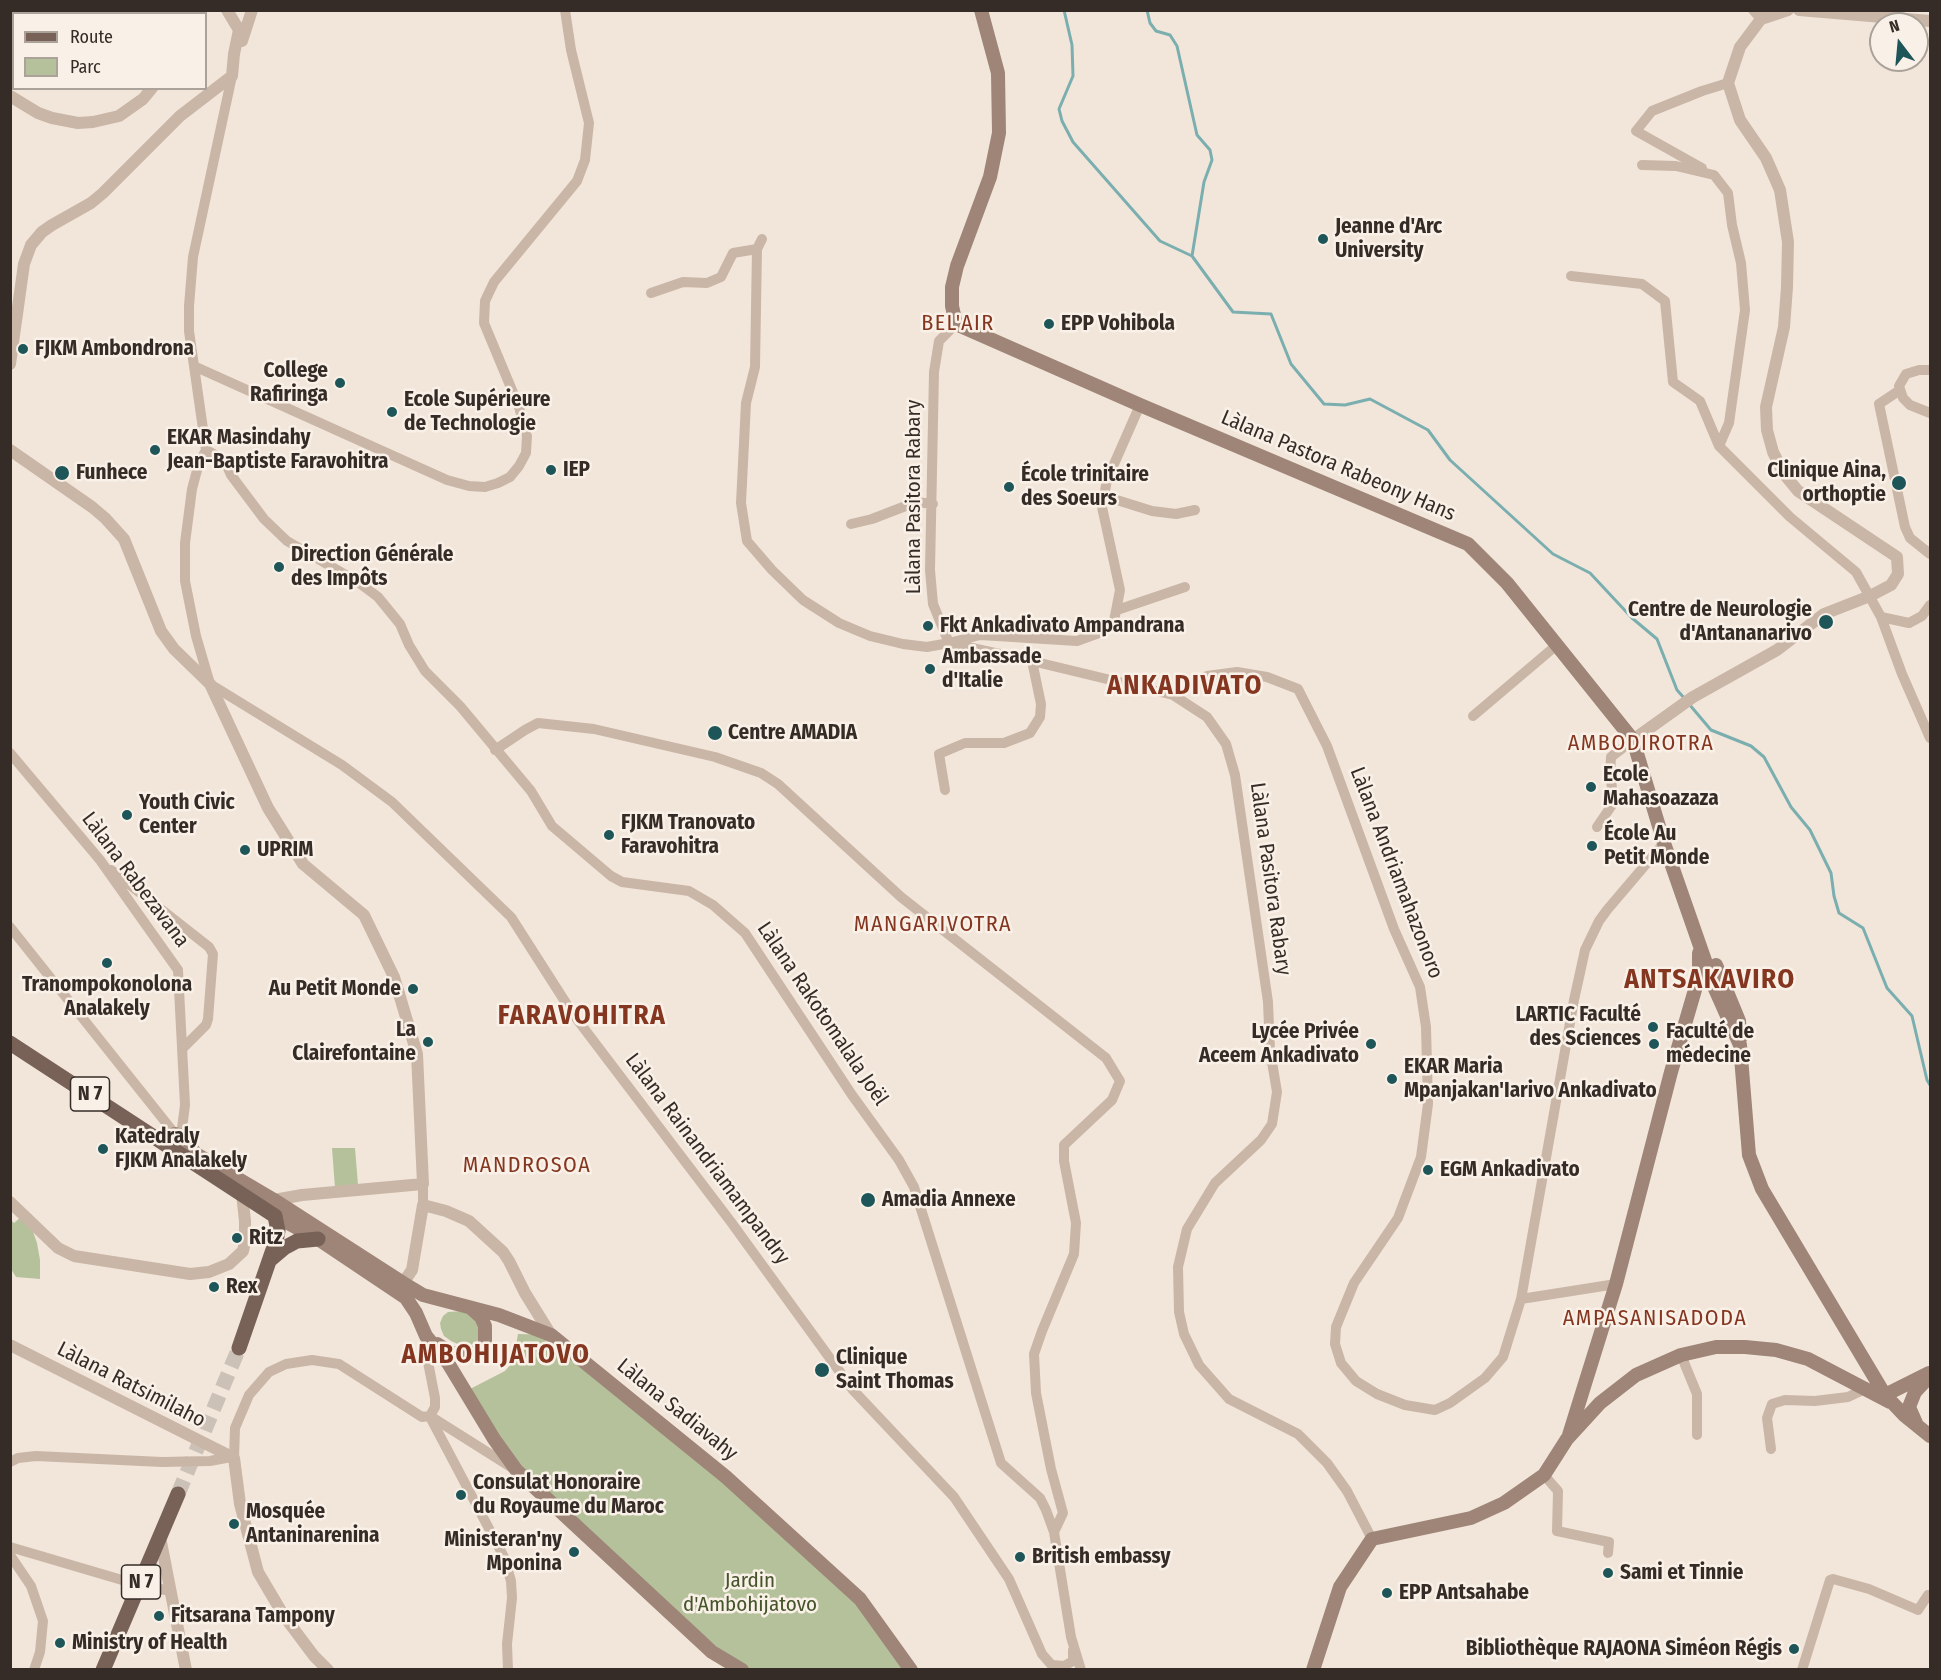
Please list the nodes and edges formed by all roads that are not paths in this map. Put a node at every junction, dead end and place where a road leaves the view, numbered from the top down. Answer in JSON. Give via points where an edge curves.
{"nodes":[{"id":1,"x":227,"y":10,"type":"edge"},
{"id":2,"x":233,"y":10,"type":"edge"},
{"id":3,"x":252,"y":10,"type":"edge"},
{"id":4,"x":565,"y":10,"type":"edge"},
{"id":5,"x":981,"y":10,"type":"edge"},
{"id":6,"x":1788,"y":10,"type":"edge"},
{"id":7,"x":1799,"y":10,"type":"edge"},
{"id":8,"x":1757,"y":14,"type":"edge"},
{"id":9,"x":1930,"y":21,"type":"edge"},
{"id":10,"x":247,"y":26,"type":"junction"},
{"id":11,"x":232,"y":76,"type":"junction"},
{"id":12,"x":1728,"y":83,"type":"junction"},
{"id":13,"x":150,"y":90,"type":"edge"},
{"id":14,"x":10,"y":96,"type":"edge"},
{"id":15,"x":1642,"y":165,"type":"dead end"},
{"id":16,"x":1714,"y":175,"type":"junction"},
{"id":17,"x":1571,"y":276,"type":"dead end"},
{"id":18,"x":651,"y":293,"type":"dead end"},
{"id":19,"x":956,"y":324,"type":"junction"},
{"id":20,"x":10,"y":364,"type":"edge"},
{"id":21,"x":196,"y":367,"type":"junction"},
{"id":22,"x":1930,"y":370,"type":"edge"},
{"id":23,"x":1900,"y":390,"type":"junction"},
{"id":24,"x":1140,"y":405,"type":"junction"},
{"id":25,"x":1930,"y":413,"type":"edge"},
{"id":26,"x":1719,"y":446,"type":"junction"},
{"id":27,"x":10,"y":450,"type":"edge"},
{"id":28,"x":206,"y":450,"type":"junction"},
{"id":29,"x":1104,"y":496,"type":"junction"},
{"id":30,"x":933,"y":504,"type":"junction"},
{"id":31,"x":1195,"y":510,"type":"dead end"},
{"id":32,"x":851,"y":524,"type":"dead end"},
{"id":33,"x":1930,"y":554,"type":"edge"},
{"id":34,"x":1185,"y":587,"type":"dead end"},
{"id":35,"x":1870,"y":596,"type":"junction"},
{"id":36,"x":1930,"y":605,"type":"edge"},
{"id":37,"x":1117,"y":609,"type":"junction"},
{"id":38,"x":1881,"y":617,"type":"junction"},
{"id":39,"x":949,"y":644,"type":"junction"},
{"id":40,"x":1558,"y":644,"type":"junction"},
{"id":41,"x":1032,"y":661,"type":"junction"},
{"id":42,"x":210,"y":684,"type":"junction"},
{"id":43,"x":1173,"y":695,"type":"junction"},
{"id":44,"x":1473,"y":716,"type":"dead end"},
{"id":45,"x":1927,"y":722,"type":"edge"},
{"id":46,"x":1930,"y":738,"type":"edge"},
{"id":47,"x":1633,"y":740,"type":"junction"},
{"id":48,"x":495,"y":750,"type":"junction"},
{"id":49,"x":10,"y":753,"type":"edge"},
{"id":50,"x":945,"y":790,"type":"dead end"},
{"id":51,"x":1597,"y":827,"type":"dead end"},
{"id":52,"x":1664,"y":843,"type":"junction"},
{"id":53,"x":100,"y":860,"type":"junction"},
{"id":54,"x":1694,"y":925,"type":"junction"},
{"id":55,"x":10,"y":927,"type":"edge"},
{"id":56,"x":1721,"y":990,"type":"junction"},
{"id":57,"x":1694,"y":995,"type":"junction"},
{"id":58,"x":10,"y":1042,"type":"edge"},
{"id":59,"x":183,"y":1048,"type":"junction"},
{"id":60,"x":175,"y":1138,"type":"junction"},
{"id":61,"x":423,"y":1184,"type":"junction"},
{"id":62,"x":242,"y":1194,"type":"junction"},
{"id":63,"x":10,"y":1202,"type":"edge"},
{"id":64,"x":423,"y":1205,"type":"junction"},
{"id":65,"x":275,"y":1208,"type":"junction"},
{"id":66,"x":318,"y":1239,"type":"junction"},
{"id":67,"x":268,"y":1261,"type":"junction"},
{"id":68,"x":1616,"y":1284,"type":"junction"},
{"id":69,"x":404,"y":1291,"type":"junction"},
{"id":70,"x":1521,"y":1299,"type":"junction"},
{"id":71,"x":471,"y":1308,"type":"junction"},
{"id":72,"x":551,"y":1335,"type":"junction"},
{"id":73,"x":426,"y":1336,"type":"junction"},
{"id":74,"x":239,"y":1348,"type":"tunnel mouth"},
{"id":75,"x":12,"y":1350,"type":"edge"},
{"id":76,"x":1681,"y":1355,"type":"junction"},
{"id":77,"x":1930,"y":1374,"type":"edge"},
{"id":78,"x":1875,"y":1378,"type":"junction"},
{"id":79,"x":1865,"y":1389,"type":"junction"},
{"id":80,"x":1582,"y":1394,"type":"junction"},
{"id":81,"x":1888,"y":1399,"type":"junction"},
{"id":82,"x":1600,"y":1403,"type":"junction"},
{"id":83,"x":430,"y":1416,"type":"junction"},
{"id":84,"x":1917,"y":1425,"type":"junction"},
{"id":85,"x":1697,"y":1435,"type":"dead end"},
{"id":86,"x":1930,"y":1436,"type":"edge"},
{"id":87,"x":1567,"y":1439,"type":"junction"},
{"id":88,"x":1771,"y":1449,"type":"dead end"},
{"id":89,"x":232,"y":1458,"type":"junction"},
{"id":90,"x":10,"y":1462,"type":"edge"},
{"id":91,"x":517,"y":1471,"type":"junction"},
{"id":92,"x":1544,"y":1474,"type":"junction"},
{"id":93,"x":178,"y":1494,"type":"tunnel mouth"},
{"id":94,"x":1054,"y":1532,"type":"junction"},
{"id":95,"x":160,"y":1537,"type":"junction"},
{"id":96,"x":1372,"y":1539,"type":"junction"},
{"id":97,"x":10,"y":1547,"type":"edge"},
{"id":98,"x":1608,"y":1553,"type":"dead end"},
{"id":99,"x":10,"y":1555,"type":"edge"},
{"id":100,"x":139,"y":1585,"type":"junction"},
{"id":101,"x":171,"y":1591,"type":"junction"},
{"id":102,"x":1928,"y":1595,"type":"dead end"},
{"id":103,"x":1074,"y":1649,"type":"junction"},
{"id":104,"x":1054,"y":1667,"type":"edge"},
{"id":105,"x":34,"y":1670,"type":"edge"},
{"id":106,"x":103,"y":1670,"type":"edge"},
{"id":107,"x":186,"y":1670,"type":"edge"},
{"id":108,"x":328,"y":1670,"type":"edge"},
{"id":109,"x":508,"y":1670,"type":"edge"},
{"id":110,"x":742,"y":1670,"type":"edge"},
{"id":111,"x":911,"y":1670,"type":"edge"},
{"id":112,"x":1081,"y":1670,"type":"edge"},
{"id":113,"x":1313,"y":1670,"type":"edge"},
{"id":114,"x":1802,"y":1670,"type":"edge"}],
"edges":[{"from":1,"to":11,"type":"street","via":[[238,30]]},
{"from":2,"to":10,"type":"street"},
{"from":3,"to":10,"type":"street"},
{"from":4,"to":21,"type":"street","via":[[590,123],[585,160],[578,181],[494,282],[485,301],[484,323],[527,436],[526,453],[510,477],[485,487],[447,480]]},
{"from":5,"to":19,"type":"main road","via":[[998,73],[999,133],[990,177],[952,287]]},
{"from":6,"to":8,"type":"street"},
{"from":7,"to":9,"type":"street"},
{"from":8,"to":12,"type":"street"},
{"from":10,"to":11,"type":"street"},
{"from":11,"to":20,"type":"street","via":[[180,116],[103,193],[42,232],[31,244],[24,264]]},
{"from":11,"to":21,"type":"street","via":[[190,280],[189,331]]},
{"from":12,"to":16,"type":"street","via":[[1652,111],[1636,131]]},
{"from":12,"to":35,"type":"street","via":[[1740,120],[1766,158],[1780,190],[1788,242],[1784,327],[1766,407],[1767,430],[1784,474],[1798,491],[1897,557],[1898,574],[1891,585]]},
{"from":13,"to":14,"type":"street","via":[[119,116],[78,123],[38,113]]},
{"from":15,"to":16,"type":"street","via":[[1676,166]]},
{"from":16,"to":26,"type":"street","via":[[1728,193],[1745,310],[1729,423]]},
{"from":17,"to":26,"type":"street","via":[[1642,284],[1665,301],[1673,382],[1700,401]]},
{"from":18,"to":39,"type":"street","via":[[683,282],[707,283],[721,278],[733,253],[760,244],[755,367],[746,404],[741,503],[747,541],[803,600],[839,623],[903,644]]},
{"from":19,"to":24,"type":"main road","name":"Làlana Pastora Rabeony Hans"},
{"from":19,"to":30,"type":"street","name":"Làlana Pasitora Rabary","via":[[939,341],[934,372]]},
{"from":21,"to":28,"type":"street"},
{"from":22,"to":23,"type":"street","via":[[1906,374]]},
{"from":23,"to":25,"type":"street","via":[[1910,405]]},
{"from":23,"to":33,"type":"street","via":[[1879,404],[1905,526],[1910,538]]},
{"from":24,"to":29,"type":"street","via":[[1107,480]]},
{"from":24,"to":40,"type":"main road","name":"Làlana Pastora Rabeony Hans","via":[[1468,544]]},
{"from":26,"to":35,"type":"street","via":[[1790,517],[1856,572]]},
{"from":27,"to":42,"type":"street","via":[[92,507],[116,529],[131,552],[161,631]]},
{"from":28,"to":42,"type":"street","via":[[192,489],[184,563],[187,596]]},
{"from":28,"to":48,"type":"street","name":"Làlana Rakotomalala Joël","via":[[227,466],[264,519],[286,541],[378,597],[400,624],[425,671]]},
{"from":29,"to":31,"type":"street","via":[[1152,511],[1176,514]]},
{"from":29,"to":37,"type":"street","via":[[1102,507],[1120,590]]},
{"from":30,"to":32,"type":"street","via":[[916,502]]},
{"from":30,"to":39,"type":"street","name":"Làlana Pasitora Rabary","via":[[933,604]]},
{"from":34,"to":37,"type":"street"},
{"from":35,"to":38,"type":"street"},
{"from":35,"to":47,"type":"street","via":[[1824,615],[1777,650],[1693,697]]},
{"from":36,"to":38,"type":"street","via":[[1922,616],[1909,623]]},
{"from":37,"to":39,"type":"street","via":[[1114,621],[1099,633],[1077,641],[980,634]]},
{"from":38,"to":45,"type":"street","via":[[1902,674]]},
{"from":39,"to":41,"type":"street","name":"Làlana Pasitora Rabary"},
{"from":40,"to":44,"type":"street"},
{"from":40,"to":47,"type":"main road","name":"Làlana Pastora Rabeony Hans"},
{"from":41,"to":43,"type":"street","name":"Làlana Pasitora Rabary"},
{"from":41,"to":50,"type":"street","via":[[1041,704],[1040,717],[1030,733],[1004,743],[964,743],[939,754]]},
{"from":42,"to":61,"type":"street","via":[[268,808],[303,864],[364,915],[394,978],[417,1054]]},
{"from":42,"to":104,"type":"street","name":"Làlana Rainandriamampandry","via":[[342,765],[392,802],[511,917],[573,1014],[853,1389],[954,1497],[1009,1579],[1042,1654]]},
{"from":43,"to":70,"type":"street","name":"Làlana Andriamahazonoro","via":[[1207,676],[1237,672],[1267,677],[1298,689],[1327,746],[1394,929],[1420,987],[1426,1026],[1428,1104],[1421,1156],[1398,1218],[1354,1283],[1336,1327],[1335,1344],[1341,1363],[1356,1381],[1377,1394],[1405,1405],[1435,1410],[1485,1378],[1503,1357]]},
{"from":43,"to":96,"type":"street","name":"Làlana Pasitora Rabary","via":[[1207,717],[1226,744],[1235,775],[1277,1092],[1272,1124],[1261,1140],[1215,1184],[1187,1229],[1178,1266],[1179,1312],[1184,1334],[1199,1365],[1229,1400],[1298,1434],[1327,1463]]},
{"from":45,"to":46,"type":"street"},
{"from":47,"to":51,"type":"street","via":[[1611,757],[1614,802]]},
{"from":47,"to":52,"type":"main road"},
{"from":48,"to":94,"type":"street","name":"Làlana Rakotomalala Joël","via":[[531,791],[552,826],[611,876],[622,882],[689,891],[713,905],[745,933],[906,1171],[1001,1463],[1040,1498]]},
{"from":48,"to":94,"type":"street","via":[[538,723],[594,729],[715,757],[761,773],[778,784],[901,897],[1106,1058],[1120,1081],[1112,1100],[1064,1145],[1076,1222],[1074,1254],[1034,1354],[1036,1393],[1063,1513]]},
{"from":49,"to":53,"type":"street","name":"Làlana Rabezavana"},
{"from":52,"to":54,"type":"main road"},
{"from":52,"to":70,"type":"street","name":"Làlana Andriamahazonoro","via":[[1603,915],[1585,950]]},
{"from":53,"to":59,"type":"street","name":"Làlana Rabezavana","via":[[178,970]]},
{"from":53,"to":59,"type":"street","via":[[213,954],[208,1019]]},
{"from":54,"to":56,"type":"main road"},
{"from":54,"to":57,"type":"main road","via":[[1700,963]]},
{"from":55,"to":60,"type":"street"},
{"from":56,"to":57,"type":"main road"},
{"from":56,"to":78,"type":"main road","via":[[1739,1021],[1749,1155],[1762,1189]]},
{"from":57,"to":68,"type":"main road"},
{"from":58,"to":60,"type":"main road","number":"N 7"},
{"from":59,"to":60,"type":"street","name":"Làlana Rabezavana","via":[[185,1105]]},
{"from":60,"to":62,"type":"main road","number":"N 7","via":[[195,1163]]},
{"from":60,"to":65,"type":"main road"},
{"from":61,"to":64,"type":"street"},
{"from":61,"to":65,"type":"street","via":[[302,1195]]},
{"from":62,"to":63,"type":"street","via":[[243,1251],[229,1264],[190,1274],[74,1256],[58,1248]]},
{"from":62,"to":65,"type":"main road","number":"N 7"},
{"from":64,"to":69,"type":"street","via":[[412,1270]]},
{"from":64,"to":72,"type":"street","via":[[469,1221],[503,1252]]},
{"from":65,"to":66,"type":"main road"},
{"from":65,"to":67,"type":"main road","via":[[278,1231]]},
{"from":65,"to":69,"type":"main road","name":"Làlana Sadiavahy"},
{"from":66,"to":67,"type":"main road","via":[[297,1241]]},
{"from":66,"to":69,"type":"main road"},
{"from":67,"to":74,"type":"main road"},
{"from":68,"to":70,"type":"street"},
{"from":68,"to":80,"type":"main road"},
{"from":69,"to":71,"type":"main road","name":"Làlana Sadiavahy"},
{"from":69,"to":73,"type":"main road"},
{"from":71,"to":72,"type":"main road","name":"Làlana Sadiavahy"},
{"from":71,"to":73,"type":"main road","via":[[485,1326],[486,1343],[482,1349],[452,1353]]},
{"from":72,"to":111,"type":"main road","name":"Làlana Sadiavahy","via":[[726,1477],[860,1599]]},
{"from":73,"to":83,"type":"street","via":[[435,1398]]},
{"from":73,"to":91,"type":"main road","via":[[448,1363]]},
{"from":75,"to":89,"type":"street","name":"Làlana Ratsimilaho"},
{"from":76,"to":79,"type":"main road","via":[[1716,1347],[1776,1350],[1808,1359]]},
{"from":76,"to":82,"type":"main road","via":[[1636,1375]]},
{"from":76,"to":85,"type":"street","via":[[1697,1394]]},
{"from":77,"to":81,"type":"main road"},
{"from":77,"to":84,"type":"main road","via":[[1914,1392],[1909,1407]]},
{"from":78,"to":79,"type":"main road"},
{"from":78,"to":81,"type":"main road"},
{"from":79,"to":81,"type":"main road"},
{"from":79,"to":88,"type":"street","via":[[1848,1397],[1772,1404],[1767,1418]]},
{"from":80,"to":82,"type":"main road","via":[[1590,1403]]},
{"from":80,"to":87,"type":"main road"},
{"from":81,"to":84,"type":"main road"},
{"from":82,"to":87,"type":"main road"},
{"from":83,"to":89,"type":"street","via":[[422,1417],[339,1364],[312,1360],[286,1364],[268,1372],[249,1395],[235,1428]]},
{"from":83,"to":91,"type":"street"},
{"from":83,"to":109,"type":"street","via":[[504,1557],[512,1598]]},
{"from":84,"to":86,"type":"main road"},
{"from":87,"to":92,"type":"main road"},
{"from":89,"to":90,"type":"street","via":[[162,1462],[36,1456]]},
{"from":89,"to":108,"type":"street","via":[[258,1572],[284,1616]]},
{"from":91,"to":110,"type":"main road","via":[[712,1652]]},
{"from":92,"to":96,"type":"main road","via":[[1504,1503],[1471,1518]]},
{"from":92,"to":98,"type":"street","via":[[1558,1491],[1557,1531],[1609,1542]]},
{"from":93,"to":95,"type":"main road","number":"N 7"},
{"from":94,"to":103,"type":"street","name":"Làlana Rakotomalala Joël"},
{"from":95,"to":100,"type":"main road","number":"N 7"},
{"from":95,"to":101,"type":"street"},
{"from":96,"to":113,"type":"main road","via":[[1340,1587]]},
{"from":97,"to":100,"type":"street"},
{"from":99,"to":105,"type":"street","via":[[31,1586],[43,1621]]},
{"from":100,"to":101,"type":"street"},
{"from":100,"to":106,"type":"main road","number":"N 7"},
{"from":101,"to":107,"type":"street"},
{"from":102,"to":114,"type":"street","via":[[1918,1610],[1869,1589],[1830,1580]]},
{"from":103,"to":104,"type":"street","via":[[1073,1661]]},
{"from":103,"to":112,"type":"street","name":"Làlana Rakotomalala Joël"}]}
